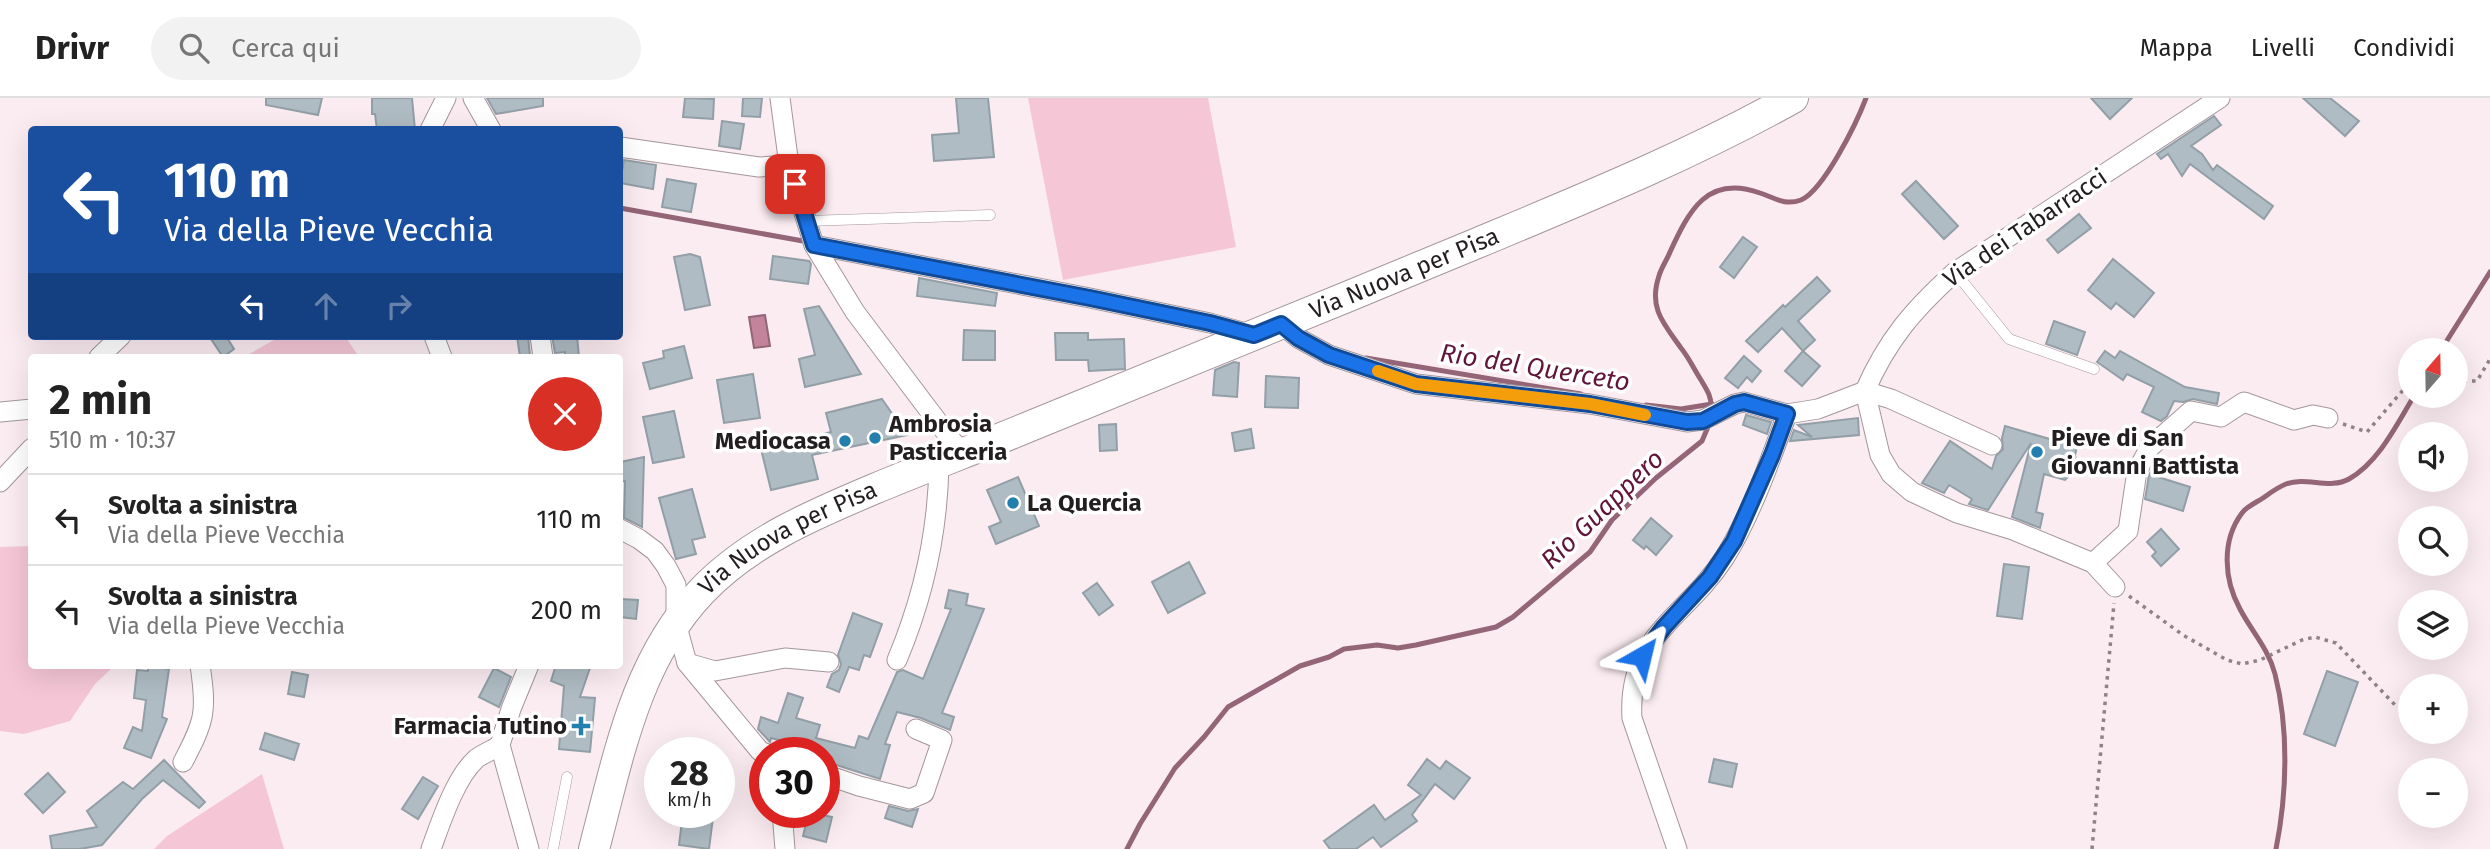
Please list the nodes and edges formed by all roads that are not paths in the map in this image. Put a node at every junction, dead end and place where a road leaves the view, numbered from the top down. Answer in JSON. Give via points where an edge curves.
{"nodes":[{"id":1,"x":446,"y":98,"type":"edge"},
{"id":2,"x":473,"y":98,"type":"edge"},
{"id":3,"x":780,"y":98,"type":"edge"},
{"id":4,"x":1793,"y":98,"type":"edge"},
{"id":5,"x":2220,"y":98,"type":"edge"},
{"id":6,"x":432,"y":126,"type":"edge"},
{"id":7,"x":493,"y":126,"type":"edge"},
{"id":8,"x":623,"y":147,"type":"edge"},
{"id":9,"x":789,"y":165,"type":"junction"},
{"id":10,"x":990,"y":215,"type":"dead end"},
{"id":11,"x":806,"y":221,"type":"junction"},
{"id":12,"x":814,"y":245,"type":"junction"},
{"id":13,"x":1955,"y":272,"type":"junction"},
{"id":14,"x":1268,"y":329,"type":"junction"},
{"id":15,"x":117,"y":340,"type":"edge"},
{"id":16,"x":102,"y":354,"type":"edge"},
{"id":17,"x":2094,"y":369,"type":"dead end"},
{"id":18,"x":1865,"y":391,"type":"junction"},
{"id":19,"x":28,"y":409,"type":"edge"},
{"id":20,"x":0,"y":412,"type":"edge"},
{"id":21,"x":1787,"y":414,"type":"junction"},
{"id":22,"x":2328,"y":418,"type":"road end"},
{"id":23,"x":1992,"y":445,"type":"dead end"},
{"id":24,"x":28,"y":452,"type":"edge"},
{"id":25,"x":951,"y":459,"type":"junction"},
{"id":26,"x":0,"y":482,"type":"edge"},
{"id":27,"x":623,"y":531,"type":"edge"},
{"id":28,"x":2093,"y":564,"type":"junction"},
{"id":29,"x":2115,"y":587,"type":"road end"},
{"id":30,"x":677,"y":623,"type":"junction"},
{"id":31,"x":897,"y":660,"type":"dead end"},
{"id":32,"x":829,"y":662,"type":"dead end"},
{"id":33,"x":687,"y":663,"type":"junction"},
{"id":34,"x":200,"y":669,"type":"edge"},
{"id":35,"x":527,"y":669,"type":"edge"},
{"id":36,"x":916,"y":729,"type":"dead end"},
{"id":37,"x":749,"y":737,"type":"edge"},
{"id":38,"x":500,"y":745,"type":"junction"},
{"id":39,"x":183,"y":762,"type":"dead end"},
{"id":40,"x":567,"y":777,"type":"dead end"},
{"id":41,"x":840,"y":779,"type":"edge"},
{"id":42,"x":783,"y":828,"type":"edge"},
{"id":43,"x":431,"y":849,"type":"edge"},
{"id":44,"x":529,"y":849,"type":"edge"},
{"id":45,"x":553,"y":849,"type":"edge"},
{"id":46,"x":594,"y":849,"type":"edge"},
{"id":47,"x":785,"y":849,"type":"edge"},
{"id":48,"x":1677,"y":849,"type":"edge"}],
"edges":[{"from":1,"to":6,"type":"street"},
{"from":2,"to":7,"type":"street"},
{"from":3,"to":9,"type":"street"},
{"from":4,"to":14,"type":"main road","name":"Via Nuova per Pisa","via":[[1616,186]]},
{"from":5,"to":13,"type":"street","name":"Via dei Tabarracci"},
{"from":8,"to":9,"type":"street","via":[[759,167]]},
{"from":9,"to":11,"type":"street"},
{"from":10,"to":11,"type":"lane"},
{"from":11,"to":12,"type":"street"},
{"from":12,"to":14,"type":"street","via":[[1210,323]]},
{"from":12,"to":25,"type":"street"},
{"from":13,"to":17,"type":"lane","via":[[2009,339]]},
{"from":13,"to":18,"type":"street","name":"Via dei Tabarracci","via":[[1897,330]]},
{"from":14,"to":21,"type":"street","via":[[1416,384],[1590,404],[1673,421],[1710,417],[1744,402]]},
{"from":14,"to":25,"type":"main road","name":"Via Nuova per Pisa"},
{"from":15,"to":16,"type":"street"},
{"from":18,"to":21,"type":"street","via":[[1818,409]]},
{"from":18,"to":23,"type":"street"},
{"from":18,"to":28,"type":"street","via":[[1880,455],[1891,474],[1912,492]]},
{"from":19,"to":20,"type":"street"},
{"from":21,"to":48,"type":"street","via":[[1734,541],[1710,577],[1642,656],[1633,678],[1632,718]]},
{"from":22,"to":28,"type":"street","via":[[2313,415],[2294,420],[2244,402],[2221,417],[2190,411],[2150,447],[2137,471],[2128,531]]},
{"from":24,"to":26,"type":"street"},
{"from":25,"to":30,"type":"main road","name":"Via Nuova per Pisa","via":[[771,537],[721,573]]},
{"from":25,"to":31,"type":"street","via":[[916,608]]},
{"from":27,"to":30,"type":"street","via":[[655,551],[666,566],[676,586]]},
{"from":28,"to":29,"type":"street"},
{"from":30,"to":33,"type":"street"},
{"from":30,"to":46,"type":"main road","name":"Via Nuova per Pisa","via":[[633,706]]},
{"from":32,"to":33,"type":"street","via":[[785,658],[715,671]]},
{"from":33,"to":37,"type":"street"},
{"from":34,"to":39,"type":"street","via":[[201,727]]},
{"from":35,"to":38,"type":"street"},
{"from":36,"to":41,"type":"street","via":[[942,740],[924,793],[910,799]]},
{"from":38,"to":43,"type":"street","via":[[470,766],[446,806]]},
{"from":38,"to":44,"type":"street"},
{"from":40,"to":45,"type":"lane"},
{"from":42,"to":47,"type":"street"}]}
